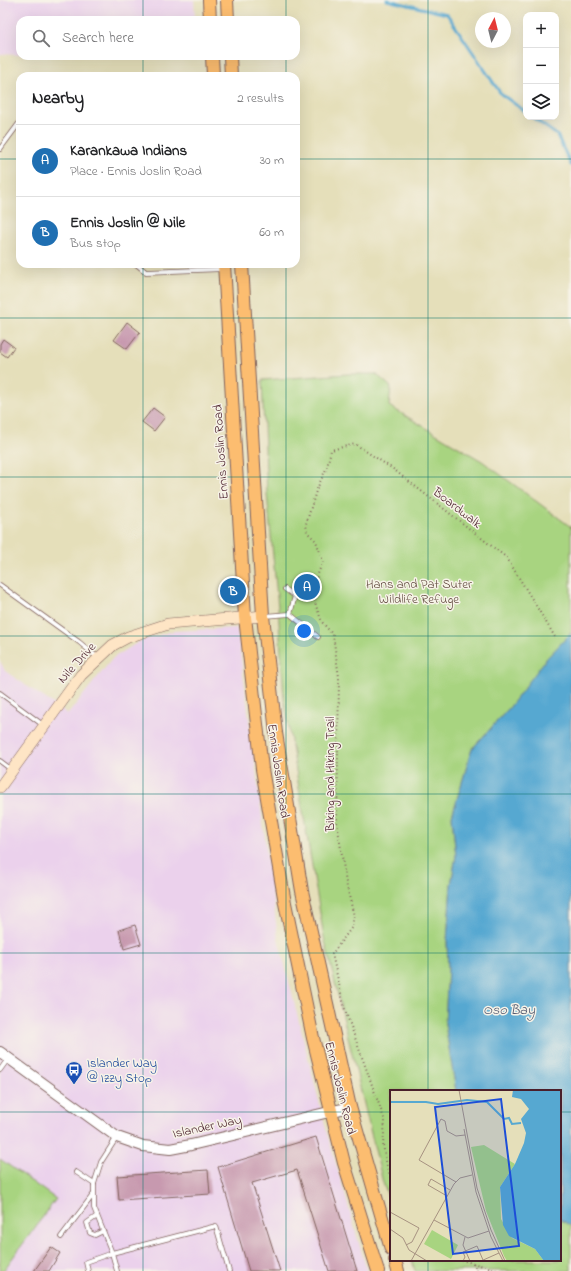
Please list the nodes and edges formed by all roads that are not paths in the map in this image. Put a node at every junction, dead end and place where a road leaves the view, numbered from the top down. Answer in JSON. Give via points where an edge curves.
{"nodes":[{"id":1,"x":209,"y":0,"type":"edge"},
{"id":2,"x":227,"y":0,"type":"edge"},
{"id":3,"x":210,"y":16,"type":"edge"},
{"id":4,"x":228,"y":16,"type":"edge"},
{"id":5,"x":212,"y":60,"type":"edge"},
{"id":6,"x":230,"y":60,"type":"edge"},
{"id":7,"x":213,"y":72,"type":"edge"},
{"id":8,"x":231,"y":72,"type":"edge"},
{"id":9,"x":16,"y":127,"type":"edge"},
{"id":10,"x":0,"y":149,"type":"edge"},
{"id":11,"x":141,"y":268,"type":"edge"},
{"id":12,"x":208,"y":268,"type":"edge"},
{"id":13,"x":224,"y":268,"type":"edge"},
{"id":14,"x":242,"y":268,"type":"edge"},
{"id":15,"x":0,"y":585,"type":"edge"},
{"id":16,"x":285,"y":589,"type":"dead end"},
{"id":17,"x":290,"y":614,"type":"junction"},
{"id":18,"x":263,"y":616,"type":"junction"},
{"id":19,"x":245,"y":617,"type":"junction"},
{"id":20,"x":318,"y":637,"type":"dead end"},
{"id":21,"x":98,"y":658,"type":"junction"},
{"id":22,"x":0,"y":694,"type":"edge"},
{"id":23,"x":44,"y":726,"type":"junction"},
{"id":24,"x":0,"y":761,"type":"edge"},
{"id":25,"x":12,"y":770,"type":"junction"},
{"id":26,"x":0,"y":787,"type":"edge"},
{"id":27,"x":4,"y":1055,"type":"edge"},
{"id":28,"x":0,"y":1070,"type":"edge"},
{"id":29,"x":350,"y":1107,"type":"junction"},
{"id":30,"x":331,"y":1111,"type":"junction"},
{"id":31,"x":117,"y":1137,"type":"junction"},
{"id":32,"x":76,"y":1172,"type":"dead end"},
{"id":33,"x":94,"y":1184,"type":"junction"},
{"id":34,"x":94,"y":1194,"type":"junction"},
{"id":35,"x":97,"y":1216,"type":"junction"},
{"id":36,"x":103,"y":1231,"type":"junction"},
{"id":37,"x":61,"y":1237,"type":"dead end"},
{"id":38,"x":390,"y":1246,"type":"edge"},
{"id":39,"x":112,"y":1253,"type":"junction"},
{"id":40,"x":395,"y":1261,"type":"edge"},
{"id":41,"x":88,"y":1271,"type":"edge"},
{"id":42,"x":117,"y":1271,"type":"edge"},
{"id":43,"x":229,"y":1271,"type":"edge"},
{"id":44,"x":378,"y":1271,"type":"edge"},
{"id":45,"x":398,"y":1271,"type":"edge"}],
"edges":[{"from":1,"to":3,"type":"main road"},
{"from":2,"to":4,"type":"main road"},
{"from":5,"to":7,"type":"main road"},
{"from":6,"to":8,"type":"main road"},
{"from":9,"to":10,"type":"lane"},
{"from":11,"to":12,"type":"lane","via":[[146,272]]},
{"from":13,"to":19,"type":"main road","name":"Ennis Joslin Road"},
{"from":14,"to":18,"type":"main road","name":"Ennis Joslin Road"},
{"from":15,"to":21,"type":"lane"},
{"from":16,"to":17,"type":"lane","via":[[295,596]]},
{"from":17,"to":18,"type":"lane"},
{"from":17,"to":20,"type":"lane"},
{"from":18,"to":19,"type":"main road","name":"Nile Drive"},
{"from":18,"to":29,"type":"main road","name":"Ennis Joslin Road","via":[[276,733],[302,891]]},
{"from":19,"to":21,"type":"main road","name":"Nile Drive","via":[[168,624],[128,637],[113,645]]},
{"from":19,"to":30,"type":"main road","name":"Ennis Joslin Road","via":[[262,768],[284,895],[313,1038]]},
{"from":21,"to":23,"type":"main road","name":"Nile Drive","via":[[81,675]]},
{"from":22,"to":23,"type":"lane"},
{"from":23,"to":25,"type":"main road","name":"Nile Drive"},
{"from":24,"to":25,"type":"lane"},
{"from":25,"to":26,"type":"main road","name":"Nile Drive"},
{"from":27,"to":28,"type":"lane"},
{"from":27,"to":31,"type":"street","name":"Islander Way"},
{"from":29,"to":30,"type":"street","name":"Islander Way"},
{"from":29,"to":38,"type":"main road","name":"Ennis Joslin Road"},
{"from":30,"to":31,"type":"street","name":"Islander Way","via":[[170,1148],[143,1146]]},
{"from":30,"to":44,"type":"main road","name":"Ennis Joslin Road","via":[[344,1163]]},
{"from":31,"to":33,"type":"lane","via":[[101,1162]]},
{"from":32,"to":33,"type":"lane"},
{"from":33,"to":34,"type":"lane"},
{"from":34,"to":35,"type":"lane"},
{"from":34,"to":37,"type":"lane"},
{"from":35,"to":36,"type":"lane"},
{"from":35,"to":36,"type":"lane","via":[[88,1222],[90,1232],[95,1234]]},
{"from":36,"to":39,"type":"lane"},
{"from":39,"to":41,"type":"lane","via":[[86,1262]]},
{"from":39,"to":42,"type":"lane"},
{"from":39,"to":43,"type":"lane","via":[[216,1226]]},
{"from":40,"to":45,"type":"main road"}]}
